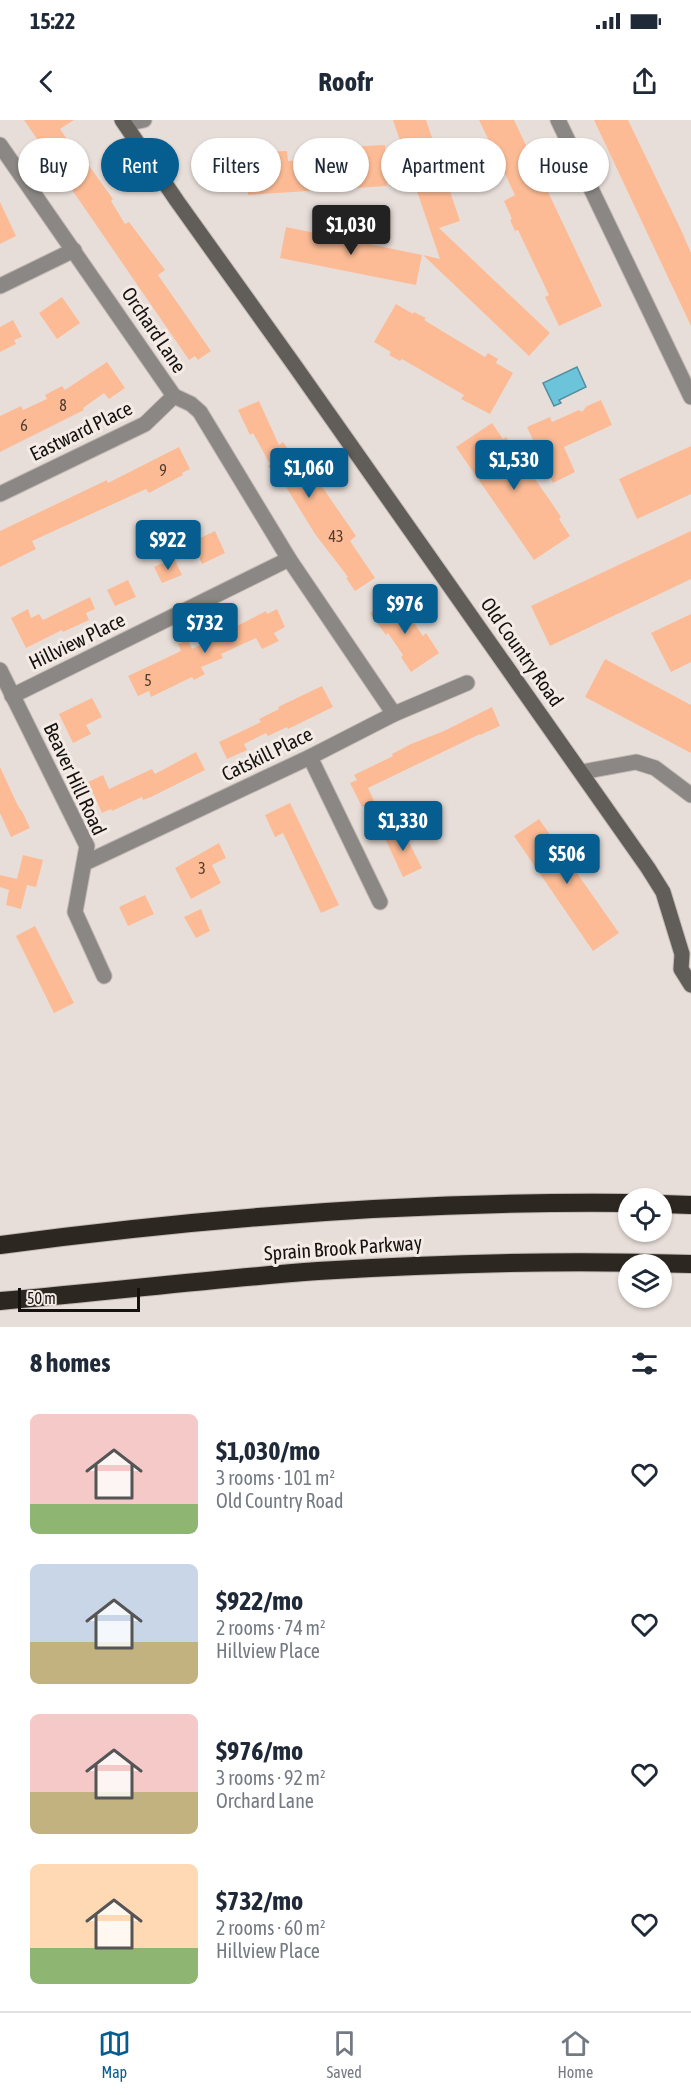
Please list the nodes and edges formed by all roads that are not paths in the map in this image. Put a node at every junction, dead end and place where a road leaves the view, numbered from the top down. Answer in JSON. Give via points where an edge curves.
{"nodes":[{"id":1,"x":144,"y":120,"type":"edge"},
{"id":2,"x":558,"y":120,"type":"edge"},
{"id":3,"x":123,"y":122,"type":"edge"},
{"id":4,"x":0,"y":145,"type":"edge"},
{"id":5,"x":74,"y":250,"type":"junction"},
{"id":6,"x":0,"y":286,"type":"edge"},
{"id":7,"x":174,"y":396,"type":"junction"},
{"id":8,"x":691,"y":397,"type":"edge"},
{"id":9,"x":0,"y":494,"type":"edge"},
{"id":10,"x":289,"y":559,"type":"junction"},
{"id":11,"x":0,"y":670,"type":"edge"},
{"id":12,"x":466,"y":683,"type":"dead end"},
{"id":13,"x":12,"y":696,"type":"junction"},
{"id":14,"x":394,"y":714,"type":"junction"},
{"id":15,"x":310,"y":757,"type":"junction"},
{"id":16,"x":582,"y":772,"type":"junction"},
{"id":17,"x":691,"y":795,"type":"edge"},
{"id":18,"x":85,"y":863,"type":"junction"},
{"id":19,"x":380,"y":902,"type":"dead end"},
{"id":20,"x":104,"y":976,"type":"dead end"},
{"id":21,"x":691,"y":985,"type":"edge"},
{"id":22,"x":618,"y":1203,"type":"edge"},
{"id":23,"x":672,"y":1204,"type":"edge"},
{"id":24,"x":691,"y":1204,"type":"edge"},
{"id":25,"x":0,"y":1245,"type":"edge"},
{"id":26,"x":691,"y":1264,"type":"edge"},
{"id":27,"x":0,"y":1301,"type":"edge"}],
"edges":[{"from":1,"to":3,"type":"street"},
{"from":2,"to":8,"type":"street"},
{"from":3,"to":16,"type":"street","name":"Old Country Road"},
{"from":4,"to":5,"type":"street","name":"Orchard Lane"},
{"from":5,"to":6,"type":"street"},
{"from":5,"to":7,"type":"street","name":"Orchard Lane"},
{"from":7,"to":9,"type":"street","name":"Eastward Place","via":[[145,424]]},
{"from":7,"to":10,"type":"street","name":"Orchard Lane","via":[[200,412]]},
{"from":10,"to":13,"type":"street","name":"Hillview Place"},
{"from":10,"to":14,"type":"street","name":"Orchard Lane"},
{"from":11,"to":13,"type":"street","name":"Beaver Hill Road"},
{"from":12,"to":14,"type":"street","name":"Catskill Place"},
{"from":13,"to":18,"type":"street","name":"Beaver Hill Road","via":[[87,846]]},
{"from":14,"to":15,"type":"street","name":"Catskill Place"},
{"from":15,"to":18,"type":"street","name":"Catskill Place"},
{"from":15,"to":19,"type":"street"},
{"from":16,"to":17,"type":"street","via":[[636,762],[655,768]]},
{"from":16,"to":21,"type":"street","name":"Old Country Road","via":[[663,892],[682,954],[681,969]]},
{"from":18,"to":20,"type":"street","name":"Beaver Hill Road","via":[[75,912]]},
{"from":22,"to":25,"type":"highway","name":"Sprain Brook Parkway","via":[[466,1204],[328,1211],[165,1224]]},
{"from":23,"to":24,"type":"highway"},
{"from":26,"to":27,"type":"highway","name":"Sprain Brook Parkway","via":[[547,1262],[375,1268]]}]}
